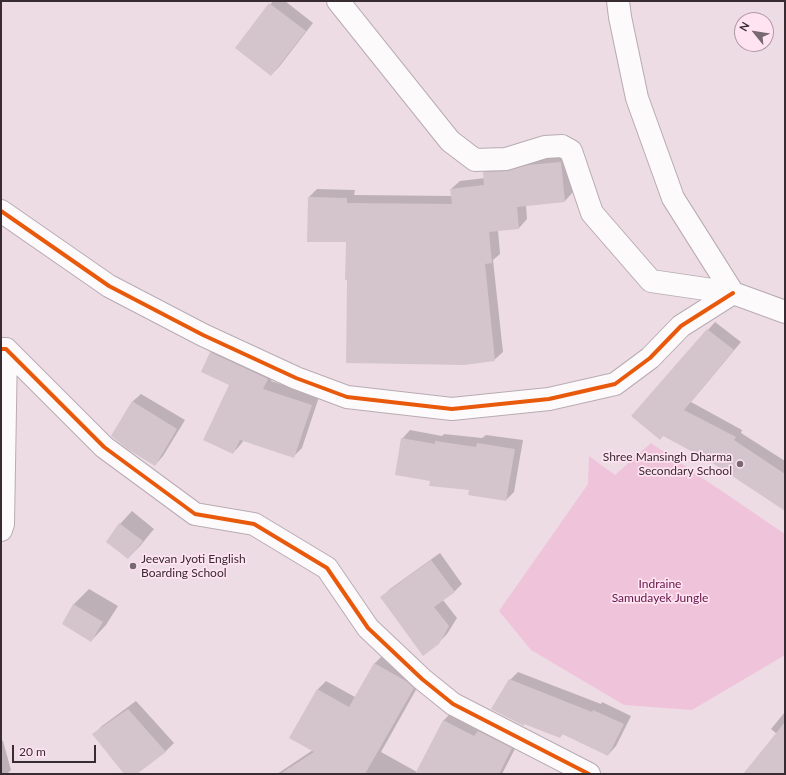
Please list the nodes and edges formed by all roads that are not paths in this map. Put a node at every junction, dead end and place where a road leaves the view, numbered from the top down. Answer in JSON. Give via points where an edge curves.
{"nodes":[{"id":1,"x":338,"y":1,"type":"edge"},
{"id":2,"x":618,"y":1,"type":"edge"},
{"id":3,"x":1,"y":210,"type":"edge"},
{"id":4,"x":733,"y":293,"type":"junction"},
{"id":5,"x":785,"y":312,"type":"edge"},
{"id":6,"x":4,"y":349,"type":"edge"},
{"id":7,"x":1,"y":530,"type":"edge"},
{"id":8,"x":589,"y":774,"type":"edge"}],
"edges":[{"from":1,"to":4,"type":"street","via":[[450,142],[475,160],[506,159],[546,147],[562,146],[571,151],[592,213],[651,281]]},
{"from":2,"to":4,"type":"street","via":[[637,98],[673,198]]},
{"from":3,"to":4,"type":"street","via":[[109,286],[203,335],[296,378],[347,397],[452,409],[549,399],[615,384],[650,358],[681,326]]},
{"from":4,"to":5,"type":"street"},
{"from":6,"to":7,"type":"street"},
{"from":6,"to":8,"type":"street","via":[[104,447],[195,514],[254,524],[327,568],[368,628],[422,679],[453,704]]}]}
